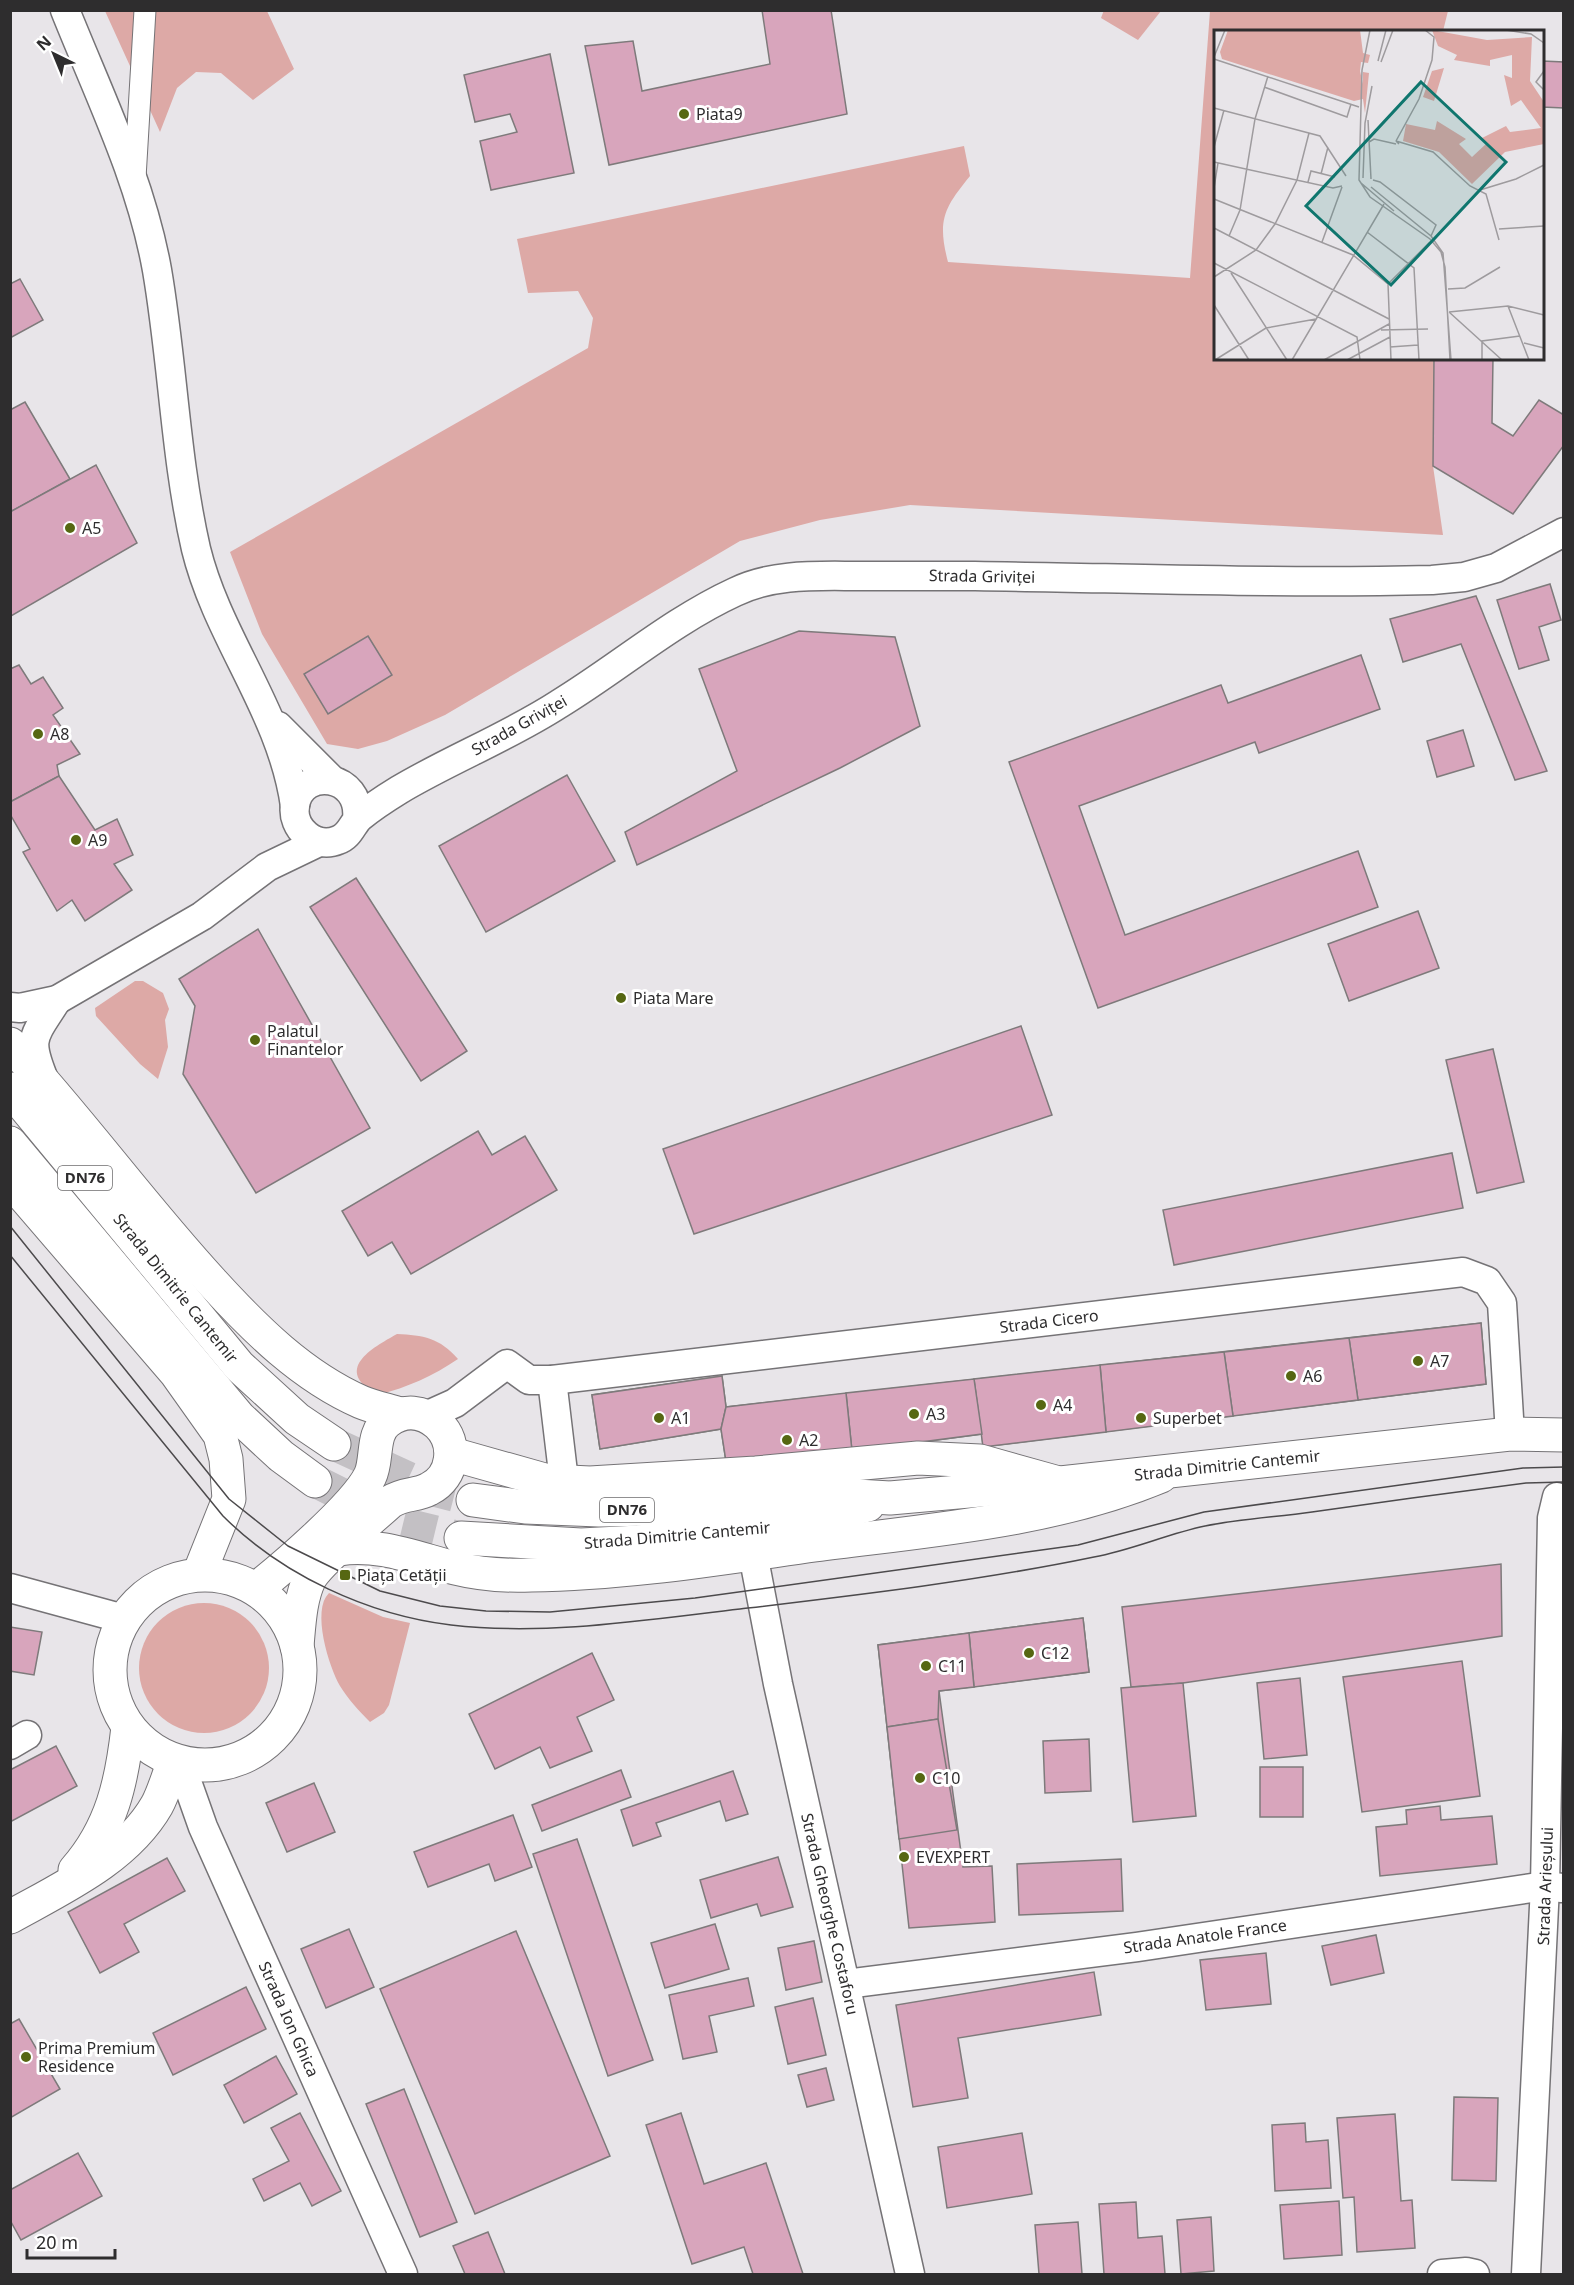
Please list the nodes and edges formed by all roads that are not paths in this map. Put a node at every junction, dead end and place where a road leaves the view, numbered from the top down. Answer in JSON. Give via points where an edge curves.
{"nodes":[{"id":1,"x":65,"y":10,"type":"edge"},
{"id":2,"x":144,"y":10,"type":"edge"},
{"id":3,"x":135,"y":183,"type":"junction"},
{"id":4,"x":1562,"y":531,"type":"edge"},
{"id":5,"x":269,"y":715,"type":"junction"},
{"id":6,"x":439,"y":767,"type":"junction"},
{"id":7,"x":339,"y":783,"type":"junction"},
{"id":8,"x":295,"y":810,"type":"junction"},
{"id":9,"x":357,"y":819,"type":"junction"},
{"id":10,"x":319,"y":842,"type":"junction"},
{"id":11,"x":243,"y":884,"type":"junction"},
{"id":12,"x":57,"y":1000,"type":"junction"},
{"id":13,"x":10,"y":1007,"type":"edge"},
{"id":14,"x":10,"y":1044,"type":"edge"},
{"id":15,"x":45,"y":1084,"type":"junction"},
{"id":16,"x":10,"y":1089,"type":"edge"},
{"id":17,"x":10,"y":1143,"type":"edge"},
{"id":18,"x":10,"y":1180,"type":"edge"},
{"id":19,"x":552,"y":1380,"type":"junction"},
{"id":20,"x":431,"y":1431,"type":"junction"},
{"id":21,"x":1510,"y":1434,"type":"junction"},
{"id":22,"x":1563,"y":1435,"type":"edge"},
{"id":23,"x":334,"y":1444,"type":"tunnel mouth"},
{"id":24,"x":1177,"y":1470,"type":"junction"},
{"id":25,"x":315,"y":1481,"type":"tunnel mouth"},
{"id":26,"x":564,"y":1481,"type":"junction"},
{"id":27,"x":1060,"y":1483,"type":"junction"},
{"id":28,"x":1557,"y":1497,"type":"dead end"},
{"id":29,"x":890,"y":1498,"type":"junction"},
{"id":30,"x":473,"y":1500,"type":"tunnel mouth"},
{"id":31,"x":461,"y":1538,"type":"tunnel mouth"},
{"id":32,"x":339,"y":1549,"type":"junction"},
{"id":33,"x":753,"y":1554,"type":"junction"},
{"id":34,"x":200,"y":1574,"type":"junction"},
{"id":35,"x":10,"y":1588,"type":"edge"},
{"id":36,"x":256,"y":1589,"type":"junction"},
{"id":37,"x":124,"y":1619,"type":"junction"},
{"id":38,"x":297,"y":1646,"type":"junction"},
{"id":39,"x":128,"y":1727,"type":"junction"},
{"id":40,"x":177,"y":1762,"type":"junction"},
{"id":41,"x":1554,"y":1887,"type":"edge"},
{"id":42,"x":56,"y":1891,"type":"junction"},
{"id":43,"x":10,"y":1917,"type":"edge"},
{"id":44,"x":846,"y":1984,"type":"junction"},
{"id":45,"x":403,"y":2274,"type":"edge"},
{"id":46,"x":910,"y":2274,"type":"edge"},
{"id":47,"x":1442,"y":2274,"type":"edge"},
{"id":48,"x":1475,"y":2274,"type":"edge"},
{"id":49,"x":1526,"y":2274,"type":"edge"}],
"edges":[{"from":1,"to":3,"type":"street"},
{"from":2,"to":3,"type":"street"},
{"from":3,"to":5,"type":"street","via":[[157,270],[172,402],[197,550],[219,613]]},
{"from":4,"to":6,"type":"street","name":"Strada Griviței","via":[[1496,568],[1432,580],[923,575],[810,576],[764,582],[707,606],[558,706]]},
{"from":5,"to":7,"type":"street"},
{"from":5,"to":8,"type":"street","via":[[291,779]]},
{"from":6,"to":7,"type":"street","via":[[376,783]]},
{"from":6,"to":9,"type":"street"},
{"from":7,"to":8,"type":"street","via":[[312,783],[303,789]]},
{"from":7,"to":9,"type":"street","via":[[356,800]]},
{"from":8,"to":10,"type":"street","via":[[302,832]]},
{"from":8,"to":11,"type":"street"},
{"from":9,"to":10,"type":"street","via":[[353,828],[338,840]]},
{"from":10,"to":11,"type":"street","via":[[299,849]]},
{"from":11,"to":12,"type":"street","via":[[202,916]]},
{"from":12,"to":13,"type":"street"},
{"from":12,"to":15,"type":"street","via":[[33,1040],[33,1052]]},
{"from":14,"to":15,"type":"main road"},
{"from":15,"to":20,"type":"main road","via":[[172,1239],[244,1317],[319,1379],[361,1402]]},
{"from":16,"to":23,"type":"main road","name":"Strada Dimitrie Cantemir","number":"DN76","via":[[239,1366],[297,1419]]},
{"from":17,"to":25,"type":"main road","name":"Strada Dimitrie Cantemir","via":[[227,1403],[281,1456]]},
{"from":18,"to":34,"type":"main road","via":[[176,1373],[220,1434],[229,1499]]},
{"from":19,"to":20,"type":"street","name":"Strada Cicero","via":[[529,1380],[507,1364]]},
{"from":19,"to":21,"type":"street","name":"Strada Cicero","via":[[1463,1272],[1487,1281],[1502,1303]]},
{"from":19,"to":26,"type":"street"},
{"from":20,"to":26,"type":"main road","via":[[507,1471]]},
{"from":20,"to":32,"type":"main road","via":[[450,1466],[439,1483],[390,1502]]},
{"from":20,"to":36,"type":"main road","via":[[382,1426],[370,1475],[361,1489]]},
{"from":21,"to":22,"type":"main road","name":"Strada Dimitrie Cantemir"},
{"from":21,"to":24,"type":"main road","name":"Strada Dimitrie Cantemir"},
{"from":24,"to":27,"type":"main road","name":"Strada Dimitrie Cantemir"},
{"from":24,"to":33,"type":"main road","via":[[1123,1492],[1070,1506],[945,1528]]},
{"from":26,"to":27,"type":"main road","via":[[614,1483],[918,1458],[980,1461]]},
{"from":27,"to":29,"type":"main road","name":"Strada Dimitrie Cantemir"},
{"from":28,"to":41,"type":"street","name":"Strada Arieșului","via":[[1552,1518]]},
{"from":29,"to":30,"type":"main road","name":"Strada Dimitrie Cantemir","number":"DN76","via":[[806,1493],[653,1509],[576,1510]]},
{"from":29,"to":31,"type":"main road","name":"Strada Dimitrie Cantemir","via":[[791,1524],[639,1542],[581,1545]]},
{"from":32,"to":33,"type":"main road","via":[[369,1547],[457,1568],[529,1575],[607,1571]]},
{"from":32,"to":38,"type":"main road","via":[[310,1579],[301,1607]]},
{"from":33,"to":44,"type":"street","name":"Strada Gheorghe Costaforu","via":[[778,1684]]},
{"from":34,"to":36,"type":"main road","via":[[233,1578]]},
{"from":34,"to":37,"type":"main road","via":[[156,1588]]},
{"from":35,"to":37,"type":"street"},
{"from":36,"to":38,"type":"main road","via":[[276,1610]]},
{"from":37,"to":39,"type":"main road","via":[[110,1665],[114,1698]]},
{"from":38,"to":40,"type":"main road","via":[[300,1675],[294,1703],[284,1724],[268,1742],[227,1763],[204,1766]]},
{"from":39,"to":40,"type":"main road","via":[[158,1755]]},
{"from":39,"to":42,"type":"main road","via":[[122,1777],[101,1835]]},
{"from":40,"to":42,"type":"main road","via":[[158,1804],[138,1832],[102,1863]]},
{"from":40,"to":45,"type":"street","name":"Strada Ion Ghica"},
{"from":41,"to":44,"type":"street","name":"Strada Anatole France"},
{"from":41,"to":49,"type":"street","name":"Strada Arieșului"},
{"from":42,"to":43,"type":"main road"},
{"from":44,"to":46,"type":"street","name":"Strada Gheorghe Costaforu"},
{"from":47,"to":48,"type":"street"}]}
